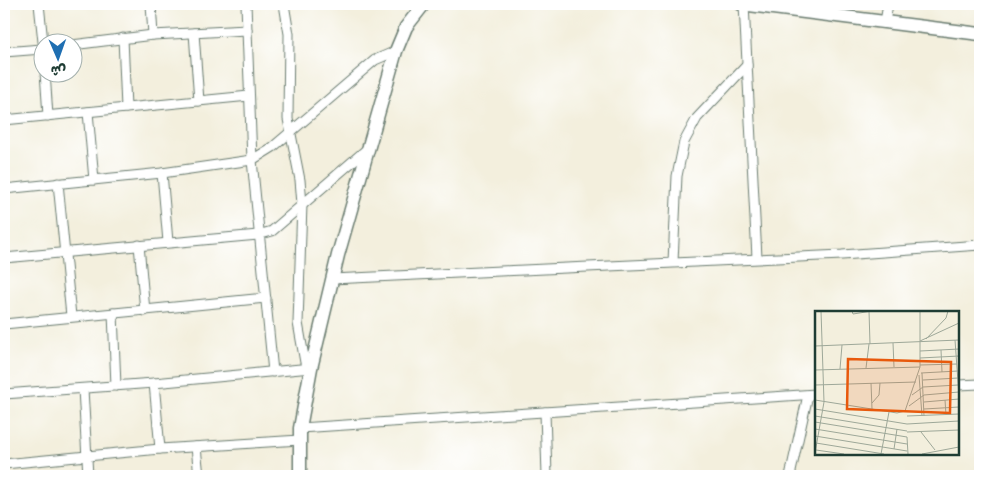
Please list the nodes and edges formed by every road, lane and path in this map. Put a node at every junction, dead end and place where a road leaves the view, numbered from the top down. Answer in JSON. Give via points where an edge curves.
{"nodes":[{"id":1,"x":39,"y":4,"type":"edge"},
{"id":2,"x":151,"y":4,"type":"edge"},
{"id":3,"x":246,"y":4,"type":"edge"},
{"id":4,"x":284,"y":4,"type":"edge"},
{"id":5,"x":424,"y":4,"type":"edge"},
{"id":6,"x":743,"y":4,"type":"edge"},
{"id":7,"x":888,"y":4,"type":"edge"},
{"id":8,"x":413,"y":10,"type":"edge"},
{"id":9,"x":885,"y":22,"type":"junction"},
{"id":10,"x":247,"y":30,"type":"junction"},
{"id":11,"x":42,"y":32,"type":"edge"},
{"id":12,"x":194,"y":33,"type":"junction"},
{"id":13,"x":980,"y":34,"type":"edge"},
{"id":14,"x":153,"y":35,"type":"junction"},
{"id":15,"x":123,"y":38,"type":"junction"},
{"id":16,"x":82,"y":44,"type":"edge"},
{"id":17,"x":32,"y":50,"type":"edge"},
{"id":18,"x":396,"y":50,"type":"junction"},
{"id":19,"x":4,"y":52,"type":"edge"},
{"id":20,"x":747,"y":65,"type":"junction"},
{"id":21,"x":46,"y":82,"type":"edge"},
{"id":22,"x":249,"y":96,"type":"junction"},
{"id":23,"x":199,"y":101,"type":"junction"},
{"id":24,"x":126,"y":108,"type":"junction"},
{"id":25,"x":88,"y":112,"type":"junction"},
{"id":26,"x":48,"y":116,"type":"junction"},
{"id":27,"x":4,"y":120,"type":"edge"},
{"id":28,"x":290,"y":133,"type":"junction"},
{"id":29,"x":367,"y":149,"type":"junction"},
{"id":30,"x":252,"y":160,"type":"junction"},
{"id":31,"x":162,"y":172,"type":"junction"},
{"id":32,"x":94,"y":180,"type":"junction"},
{"id":33,"x":58,"y":184,"type":"junction"},
{"id":34,"x":4,"y":189,"type":"edge"},
{"id":35,"x":302,"y":204,"type":"junction"},
{"id":36,"x":258,"y":235,"type":"junction"},
{"id":37,"x":168,"y":242,"type":"junction"},
{"id":38,"x":139,"y":245,"type":"junction"},
{"id":39,"x":980,"y":245,"type":"edge"},
{"id":40,"x":63,"y":252,"type":"junction"},
{"id":41,"x":4,"y":258,"type":"edge"},
{"id":42,"x":756,"y":258,"type":"junction"},
{"id":43,"x":673,"y":262,"type":"junction"},
{"id":44,"x":332,"y":279,"type":"junction"},
{"id":45,"x":266,"y":298,"type":"junction"},
{"id":46,"x":146,"y":310,"type":"junction"},
{"id":47,"x":113,"y":314,"type":"junction"},
{"id":48,"x":70,"y":316,"type":"junction"},
{"id":49,"x":4,"y":324,"type":"edge"},
{"id":50,"x":309,"y":368,"type":"junction"},
{"id":51,"x":273,"y":372,"type":"junction"},
{"id":52,"x":154,"y":383,"type":"junction"},
{"id":53,"x":980,"y":384,"type":"edge"},
{"id":54,"x":959,"y":385,"type":"edge"},
{"id":55,"x":116,"y":386,"type":"junction"},
{"id":56,"x":83,"y":389,"type":"junction"},
{"id":57,"x":4,"y":394,"type":"edge"},
{"id":58,"x":812,"y":395,"type":"edge"},
{"id":59,"x":545,"y":412,"type":"junction"},
{"id":60,"x":300,"y":434,"type":"junction"},
{"id":61,"x":196,"y":446,"type":"junction"},
{"id":62,"x":160,"y":449,"type":"junction"},
{"id":63,"x":86,"y":456,"type":"junction"},
{"id":64,"x":4,"y":464,"type":"edge"},
{"id":65,"x":88,"y":476,"type":"edge"},
{"id":66,"x":199,"y":476,"type":"edge"},
{"id":67,"x":300,"y":476,"type":"edge"},
{"id":68,"x":547,"y":476,"type":"edge"},
{"id":69,"x":790,"y":476,"type":"edge"}],
"edges":[{"from":1,"to":11,"type":"street"},
{"from":2,"to":14,"type":"street"},
{"from":3,"to":10,"type":"street"},
{"from":4,"to":28,"type":"street","via":[[289,34],[287,91]]},
{"from":5,"to":8,"type":"street"},
{"from":6,"to":9,"type":"street"},
{"from":6,"to":20,"type":"street"},
{"from":7,"to":9,"type":"street"},
{"from":8,"to":18,"type":"street"},
{"from":9,"to":13,"type":"street"},
{"from":10,"to":12,"type":"street"},
{"from":10,"to":22,"type":"street"},
{"from":12,"to":14,"type":"street"},
{"from":12,"to":23,"type":"street"},
{"from":14,"to":15,"type":"street"},
{"from":15,"to":16,"type":"street"},
{"from":15,"to":24,"type":"street"},
{"from":17,"to":19,"type":"street"},
{"from":18,"to":28,"type":"street","via":[[375,60]]},
{"from":18,"to":29,"type":"street"},
{"from":20,"to":42,"type":"street"},
{"from":20,"to":43,"type":"street","via":[[697,118],[684,142],[677,176]]},
{"from":21,"to":26,"type":"street"},
{"from":22,"to":23,"type":"street"},
{"from":22,"to":30,"type":"street"},
{"from":23,"to":24,"type":"street"},
{"from":24,"to":25,"type":"street"},
{"from":25,"to":26,"type":"street"},
{"from":25,"to":32,"type":"street"},
{"from":26,"to":27,"type":"street"},
{"from":28,"to":30,"type":"street"},
{"from":28,"to":35,"type":"street"},
{"from":29,"to":35,"type":"street"},
{"from":29,"to":44,"type":"street"},
{"from":30,"to":31,"type":"street"},
{"from":30,"to":36,"type":"street"},
{"from":31,"to":32,"type":"street"},
{"from":31,"to":37,"type":"street"},
{"from":32,"to":33,"type":"street"},
{"from":33,"to":34,"type":"street"},
{"from":33,"to":40,"type":"street"},
{"from":35,"to":36,"type":"street","via":[[272,231]]},
{"from":35,"to":50,"type":"street","via":[[298,323]]},
{"from":36,"to":37,"type":"street"},
{"from":36,"to":45,"type":"street"},
{"from":37,"to":38,"type":"street"},
{"from":38,"to":40,"type":"street"},
{"from":38,"to":46,"type":"street"},
{"from":39,"to":42,"type":"street"},
{"from":40,"to":41,"type":"street"},
{"from":40,"to":48,"type":"street"},
{"from":42,"to":43,"type":"street"},
{"from":43,"to":44,"type":"street"},
{"from":44,"to":50,"type":"street"},
{"from":45,"to":46,"type":"street"},
{"from":45,"to":51,"type":"street"},
{"from":46,"to":47,"type":"street"},
{"from":47,"to":48,"type":"street"},
{"from":47,"to":55,"type":"street"},
{"from":48,"to":49,"type":"street"},
{"from":50,"to":51,"type":"street"},
{"from":50,"to":60,"type":"street"},
{"from":51,"to":52,"type":"street"},
{"from":52,"to":55,"type":"street"},
{"from":52,"to":62,"type":"street"},
{"from":53,"to":54,"type":"street"},
{"from":55,"to":56,"type":"street"},
{"from":56,"to":57,"type":"street"},
{"from":56,"to":63,"type":"street"},
{"from":58,"to":59,"type":"street"},
{"from":58,"to":69,"type":"street"},
{"from":59,"to":60,"type":"street"},
{"from":59,"to":68,"type":"street"},
{"from":60,"to":61,"type":"street"},
{"from":60,"to":67,"type":"street"},
{"from":61,"to":62,"type":"street"},
{"from":61,"to":66,"type":"street"},
{"from":62,"to":63,"type":"street"},
{"from":63,"to":64,"type":"street"},
{"from":63,"to":65,"type":"street"}]}
